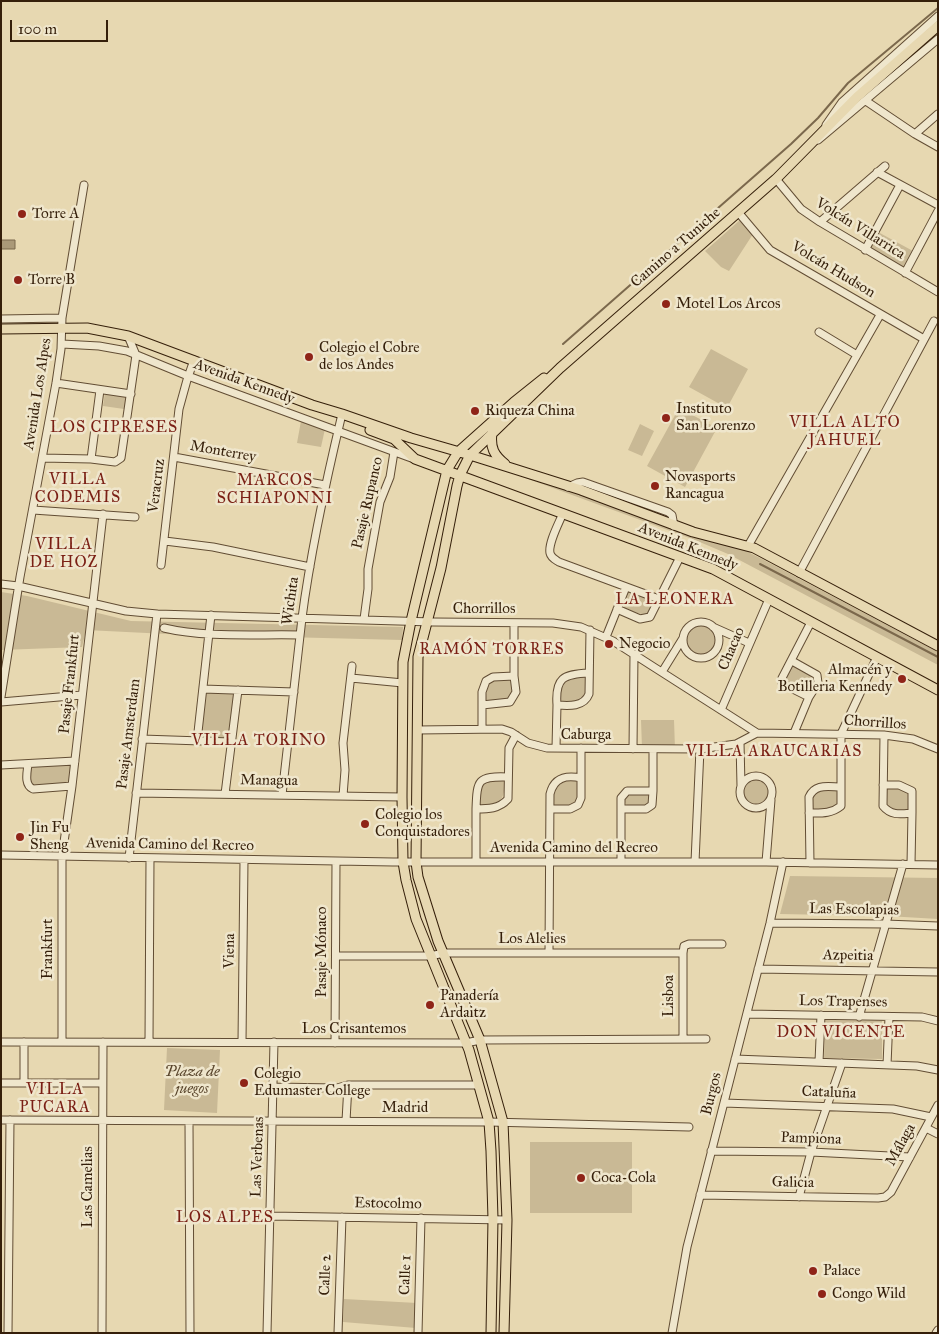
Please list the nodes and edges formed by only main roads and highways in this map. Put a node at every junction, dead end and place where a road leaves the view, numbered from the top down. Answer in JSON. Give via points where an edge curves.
{"nodes":[{"id":1,"x":938,"y":26,"type":"edge"},
{"id":2,"x":1,"y":329,"type":"edge"},
{"id":3,"x":560,"y":368,"type":"junction"},
{"id":4,"x":341,"y":416,"type":"junction"},
{"id":5,"x":492,"y":433,"type":"junction"},
{"id":6,"x":458,"y":452,"type":"junction"},
{"id":7,"x":470,"y":455,"type":"junction"},
{"id":8,"x":507,"y":466,"type":"junction"},
{"id":9,"x":447,"y":470,"type":"junction"},
{"id":10,"x":460,"y":475,"type":"junction"},
{"id":11,"x":436,"y":519,"type":"junction"},
{"id":12,"x":450,"y":522,"type":"junction"},
{"id":13,"x":938,"y":646,"type":"edge"},
{"id":14,"x":938,"y":690,"type":"edge"},
{"id":15,"x":491,"y":1333,"type":"edge"},
{"id":16,"x":504,"y":1333,"type":"edge"}],
"edges":[{"from":1,"to":3,"type":"main road","name":"Camino a Tuniche","via":[[871,84],[776,179]]},
{"from":2,"to":4,"type":"main road","name":"Avenida Kennedy","via":[[62,323],[128,336]]},
{"from":3,"to":5,"type":"main road","name":"Camino a Tuniche"},
{"from":3,"to":6,"type":"main road","name":"Camino a Tuniche","via":[[514,402]]},
{"from":4,"to":6,"type":"main road","name":"Avenida Kennedy"},
{"from":4,"to":9,"type":"main road","name":"Avenida Kennedy","via":[[394,439],[415,459]]},
{"from":5,"to":7,"type":"main road","name":"Camino a Tuniche"},
{"from":5,"to":8,"type":"main road","via":[[494,454]]},
{"from":6,"to":7,"type":"main road","name":"Avenida Kennedy"},
{"from":6,"to":9,"type":"main road","name":"Camino a Tuniche"},
{"from":7,"to":8,"type":"main road","name":"Avenida Kennedy"},
{"from":7,"to":10,"type":"main road","name":"Camino a Tuniche"},
{"from":8,"to":13,"type":"main road","name":"Avenida Kennedy","via":[[623,505],[674,526],[748,546]]},
{"from":9,"to":10,"type":"main road","name":"Avenida Kennedy"},
{"from":9,"to":11,"type":"main road","name":"Camino a Tuniche"},
{"from":10,"to":12,"type":"main road","name":"Camino a Tuniche"},
{"from":10,"to":14,"type":"main road","name":"Avenida Kennedy","via":[[712,570]]},
{"from":11,"to":12,"type":"main road"},
{"from":11,"to":15,"type":"main road","name":"Camino a Tuniche","via":[[404,662],[403,862],[414,911],[466,1043],[489,1122],[493,1220]]},
{"from":12,"to":16,"type":"main road","name":"Camino a Tuniche","via":[[417,664],[416,862],[444,953],[480,1040],[503,1122],[507,1220]]}]}
